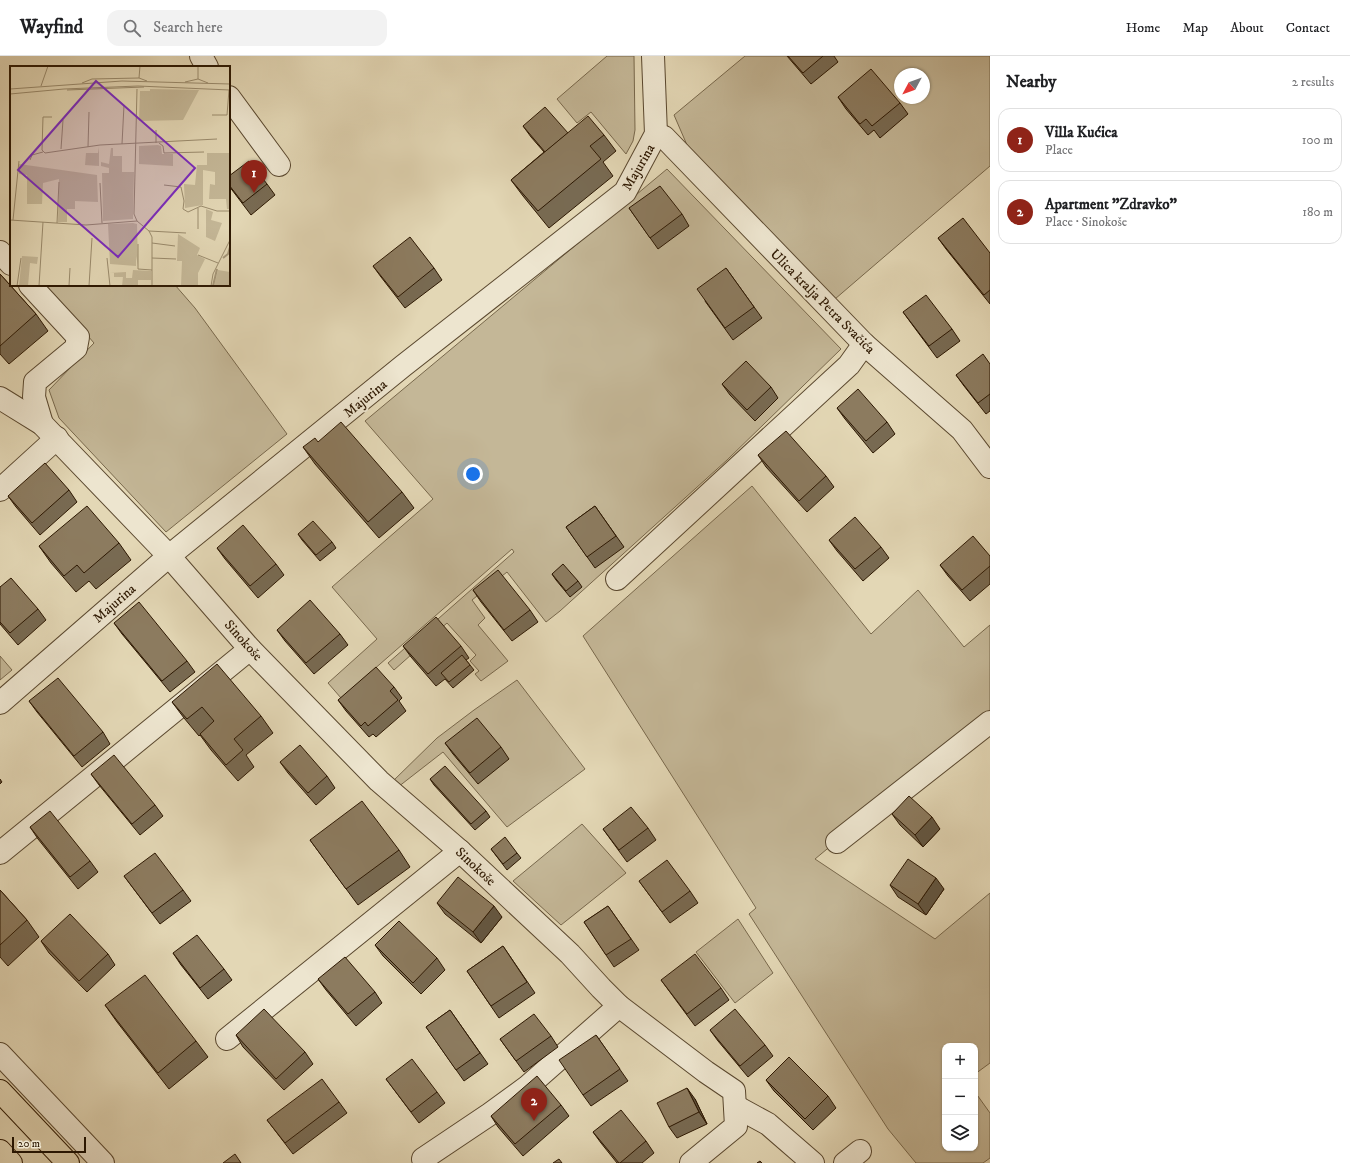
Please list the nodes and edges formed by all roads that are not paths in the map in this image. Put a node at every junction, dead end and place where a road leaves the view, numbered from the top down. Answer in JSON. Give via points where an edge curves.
{"nodes":[{"id":1,"x":201,"y":56,"type":"edge"},
{"id":2,"x":653,"y":56,"type":"edge"},
{"id":3,"x":206,"y":66,"type":"edge"},
{"id":4,"x":230,"y":98,"type":"edge"},
{"id":5,"x":656,"y":134,"type":"junction"},
{"id":6,"x":278,"y":165,"type":"dead end"},
{"id":7,"x":0,"y":252,"type":"edge"},
{"id":8,"x":10,"y":263,"type":"edge"},
{"id":9,"x":31,"y":286,"type":"edge"},
{"id":10,"x":864,"y":344,"type":"junction"},
{"id":11,"x":0,"y":398,"type":"edge"},
{"id":12,"x":50,"y":431,"type":"junction"},
{"id":13,"x":990,"y":467,"type":"edge"},
{"id":14,"x":0,"y":490,"type":"edge"},
{"id":15,"x":169,"y":556,"type":"junction"},
{"id":16,"x":617,"y":579,"type":"dead end"},
{"id":17,"x":250,"y":649,"type":"junction"},
{"id":18,"x":0,"y":703,"type":"edge"},
{"id":19,"x":990,"y":722,"type":"edge"},
{"id":20,"x":837,"y":842,"type":"dead end"},
{"id":21,"x":460,"y":851,"type":"junction"},
{"id":22,"x":0,"y":853,"type":"edge"},
{"id":23,"x":619,"y":1006,"type":"junction"},
{"id":24,"x":227,"y":1039,"type":"dead end"},
{"id":25,"x":0,"y":1054,"type":"edge"},
{"id":26,"x":0,"y":1091,"type":"edge"},
{"id":27,"x":735,"y":1106,"type":"junction"},
{"id":28,"x":0,"y":1151,"type":"edge"},
{"id":29,"x":423,"y":1159,"type":"dead end"},
{"id":30,"x":11,"y":1163,"type":"edge"},
{"id":31,"x":68,"y":1163,"type":"edge"},
{"id":32,"x":103,"y":1163,"type":"edge"},
{"id":33,"x":691,"y":1163,"type":"edge"},
{"id":34,"x":813,"y":1163,"type":"edge"}],
"edges":[{"from":1,"to":3,"type":"street"},
{"from":2,"to":5,"type":"street","name":"Majurina"},
{"from":4,"to":6,"type":"street"},
{"from":5,"to":10,"type":"street","name":"Ulica kralja Petra Svačića","via":[[664,137]]},
{"from":5,"to":15,"type":"street","name":"Majurina","via":[[625,192],[403,366]]},
{"from":7,"to":8,"type":"street"},
{"from":9,"to":12,"type":"street","via":[[78,337],[76,348],[35,382],[34,397]]},
{"from":10,"to":13,"type":"street","name":"Ulica kralja Petra Svačića","via":[[962,430]]},
{"from":10,"to":16,"type":"street","via":[[849,366]]},
{"from":11,"to":12,"type":"street"},
{"from":12,"to":14,"type":"street"},
{"from":12,"to":15,"type":"street","name":"Sinokoše"},
{"from":15,"to":17,"type":"street","name":"Sinokoše"},
{"from":15,"to":18,"type":"street","name":"Majurina"},
{"from":17,"to":21,"type":"street","name":"Sinokoše","via":[[379,781]]},
{"from":17,"to":22,"type":"street"},
{"from":19,"to":20,"type":"street"},
{"from":21,"to":23,"type":"street","name":"Sinokoše","via":[[570,954]]},
{"from":21,"to":24,"type":"street"},
{"from":23,"to":27,"type":"street","name":"Sinokoše","via":[[734,1091]]},
{"from":23,"to":29,"type":"street","via":[[527,1087]]},
{"from":25,"to":32,"type":"street"},
{"from":26,"to":31,"type":"main road"},
{"from":27,"to":33,"type":"street","name":"Sinokoše","via":[[736,1126]]},
{"from":27,"to":34,"type":"street","via":[[768,1124]]},
{"from":28,"to":30,"type":"main road"}]}
